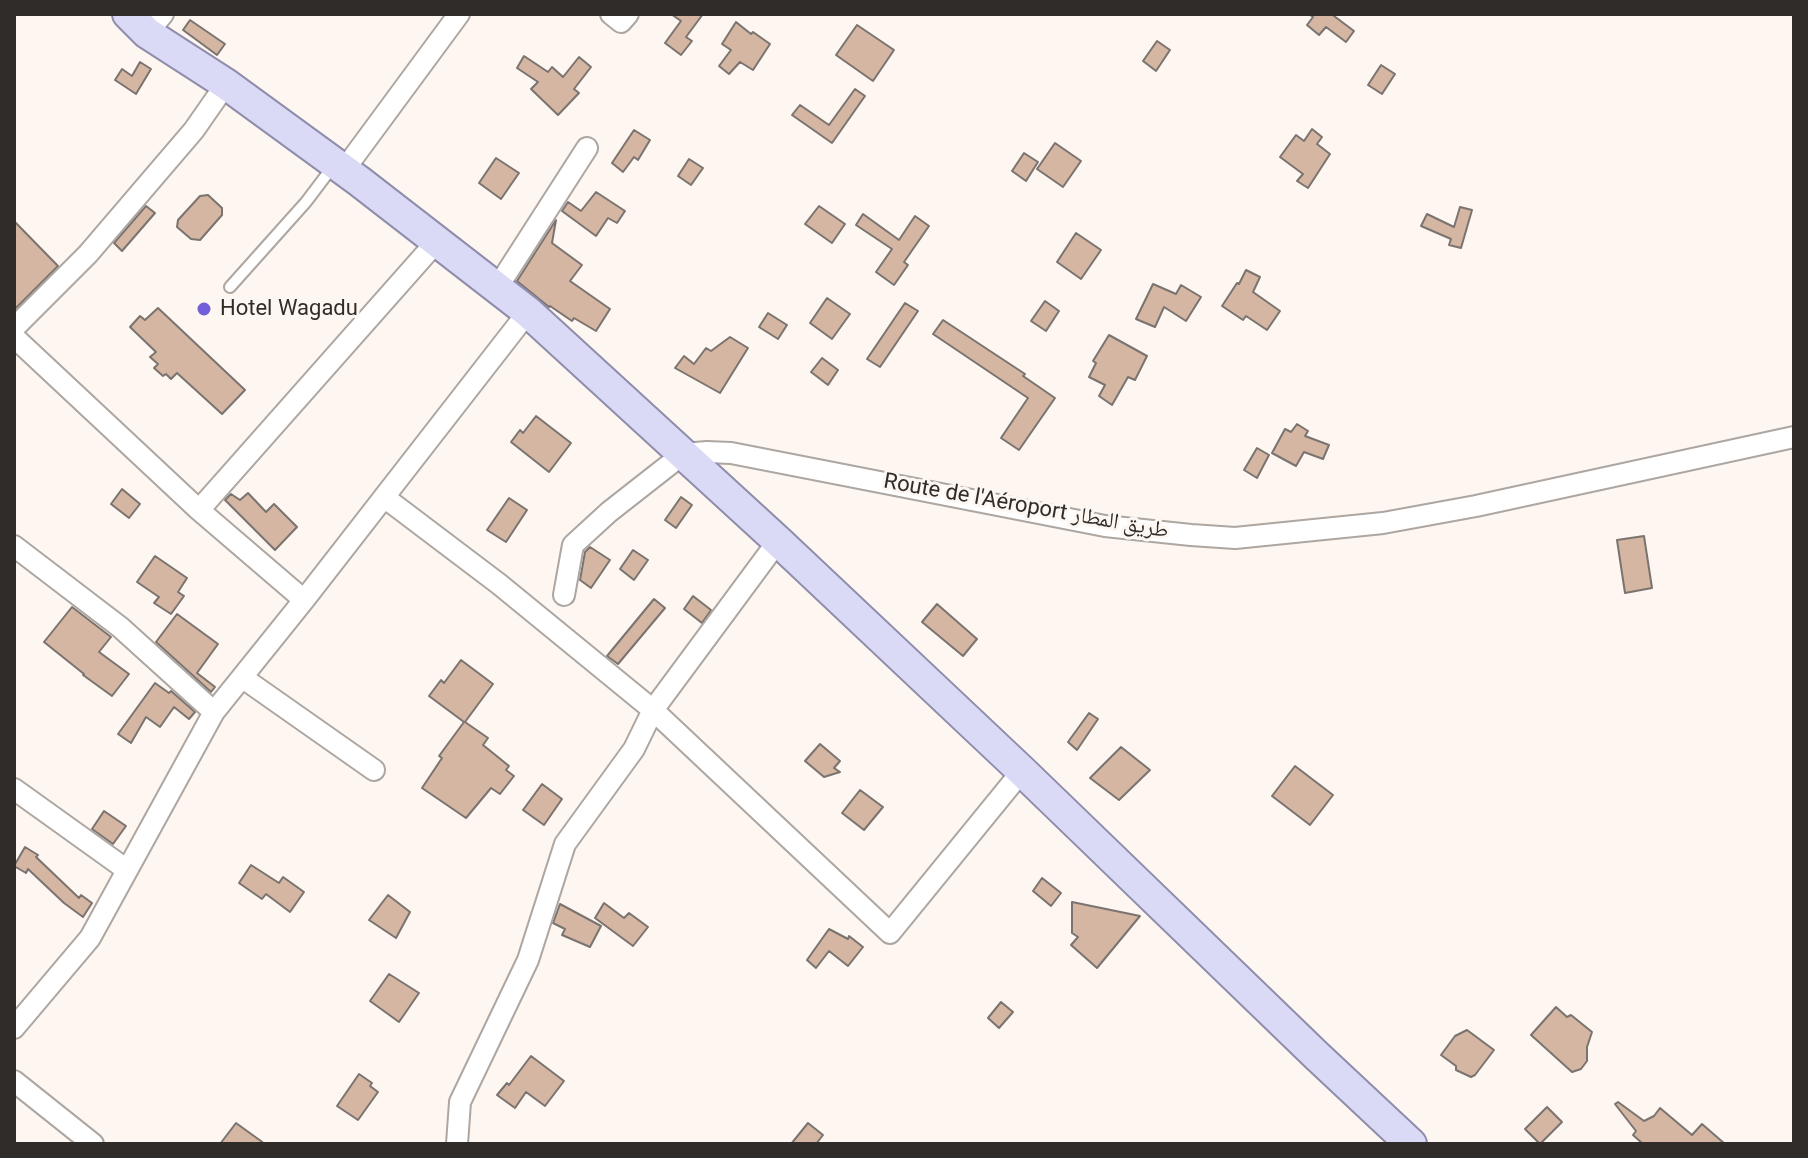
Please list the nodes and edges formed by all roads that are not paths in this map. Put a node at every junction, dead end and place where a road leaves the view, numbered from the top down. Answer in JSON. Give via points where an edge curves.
{"nodes":[{"id":1,"x":459,"y":14,"type":"edge"},
{"id":2,"x":611,"y":14,"type":"edge"},
{"id":3,"x":628,"y":14,"type":"edge"},
{"id":4,"x":146,"y":20,"type":"edge"},
{"id":5,"x":226,"y":84,"type":"junction"},
{"id":6,"x":587,"y":148,"type":"dead end"},
{"id":7,"x":340,"y":167,"type":"junction"},
{"id":8,"x":438,"y":240,"type":"junction"},
{"id":9,"x":230,"y":287,"type":"dead end"},
{"id":10,"x":497,"y":288,"type":"junction"},
{"id":11,"x":528,"y":312,"type":"junction"},
{"id":12,"x":14,"y":328,"type":"edge"},
{"id":13,"x":14,"y":337,"type":"edge"},
{"id":14,"x":1794,"y":437,"type":"edge"},
{"id":15,"x":683,"y":454,"type":"junction"},
{"id":16,"x":384,"y":497,"type":"junction"},
{"id":17,"x":199,"y":510,"type":"junction"},
{"id":18,"x":778,"y":541,"type":"junction"},
{"id":19,"x":14,"y":546,"type":"edge"},
{"id":20,"x":564,"y":595,"type":"dead end"},
{"id":21,"x":304,"y":600,"type":"junction"},
{"id":22,"x":243,"y":678,"type":"junction"},
{"id":23,"x":653,"y":710,"type":"junction"},
{"id":24,"x":214,"y":712,"type":"junction"},
{"id":25,"x":374,"y":770,"type":"dead end"},
{"id":26,"x":1022,"y":771,"type":"junction"},
{"id":27,"x":14,"y":789,"type":"edge"},
{"id":28,"x":127,"y":870,"type":"junction"},
{"id":29,"x":14,"y":1028,"type":"edge"},
{"id":30,"x":14,"y":1081,"type":"edge"},
{"id":31,"x":93,"y":1144,"type":"edge"},
{"id":32,"x":457,"y":1144,"type":"edge"},
{"id":33,"x":1411,"y":1144,"type":"edge"}],
"edges":[{"from":1,"to":7,"type":"street"},
{"from":2,"to":3,"type":"street","via":[[621,22]]},
{"from":4,"to":5,"type":"main road"},
{"from":5,"to":7,"type":"main road"},
{"from":5,"to":12,"type":"street","via":[[98,243]]},
{"from":6,"to":10,"type":"street"},
{"from":7,"to":8,"type":"main road"},
{"from":7,"to":9,"type":"lane"},
{"from":8,"to":10,"type":"main road"},
{"from":8,"to":17,"type":"street"},
{"from":10,"to":11,"type":"main road"},
{"from":11,"to":15,"type":"main road"},
{"from":11,"to":16,"type":"street"},
{"from":13,"to":17,"type":"street"},
{"from":14,"to":15,"type":"street","name":"Route de l'Aéroport طريق المطار","via":[[1476,506],[1352,527],[1235,538],[1105,526],[731,453]]},
{"from":15,"to":18,"type":"main road"},
{"from":15,"to":20,"type":"street","via":[[573,545]]},
{"from":16,"to":21,"type":"street"},
{"from":16,"to":23,"type":"street"},
{"from":17,"to":21,"type":"street"},
{"from":18,"to":23,"type":"street"},
{"from":18,"to":26,"type":"main road"},
{"from":19,"to":24,"type":"street","via":[[120,627]]},
{"from":21,"to":22,"type":"street"},
{"from":22,"to":24,"type":"street"},
{"from":22,"to":25,"type":"street"},
{"from":23,"to":26,"type":"street","via":[[890,933]]},
{"from":23,"to":32,"type":"street","via":[[634,749],[565,844],[528,960],[460,1102]]},
{"from":24,"to":28,"type":"street"},
{"from":26,"to":33,"type":"main road"},
{"from":27,"to":28,"type":"street"},
{"from":28,"to":29,"type":"street","via":[[90,938]]},
{"from":30,"to":31,"type":"street"}]}
